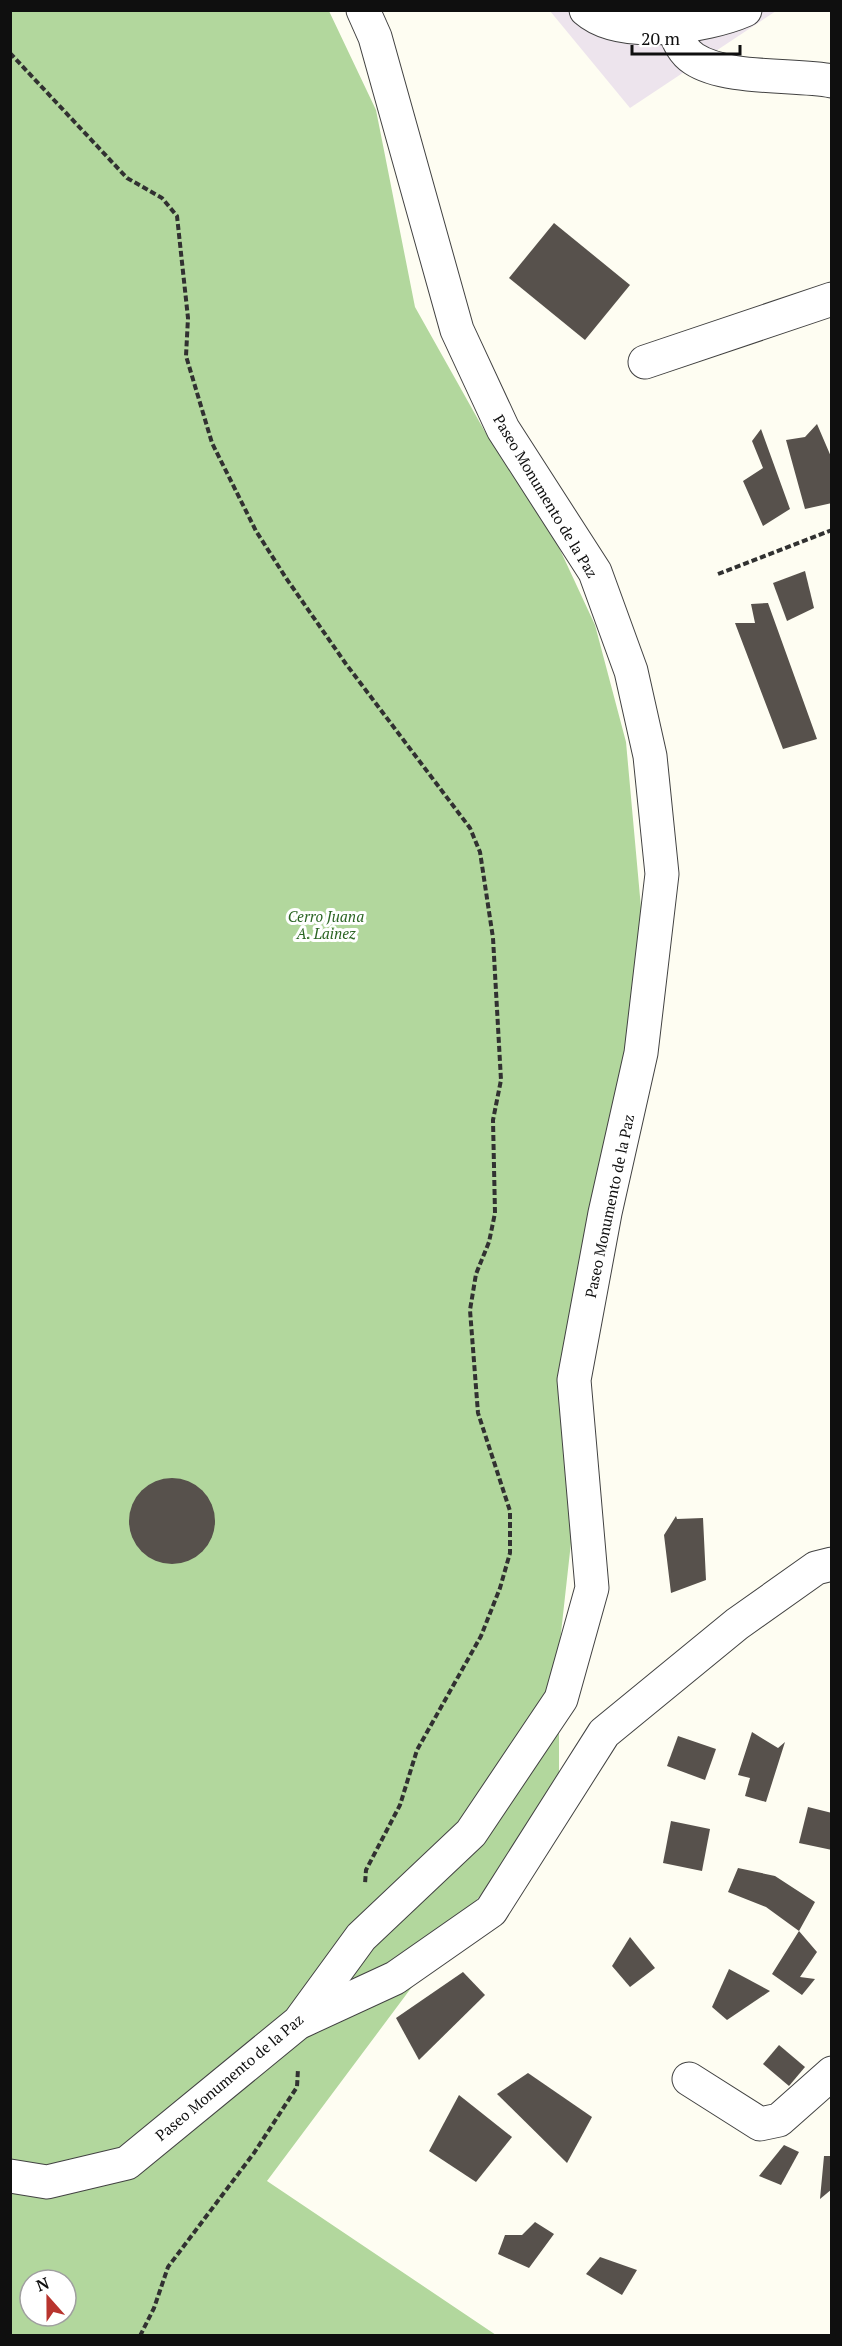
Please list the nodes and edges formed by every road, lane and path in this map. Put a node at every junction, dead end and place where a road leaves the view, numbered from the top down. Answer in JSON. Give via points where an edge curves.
{"nodes":[{"id":1,"x":363,"y":10,"type":"edge"},
{"id":2,"x":586,"y":10,"type":"edge"},
{"id":3,"x":744,"y":10,"type":"edge"},
{"id":4,"x":673,"y":28,"type":"junction"},
{"id":5,"x":10,"y":53,"type":"edge"},
{"id":6,"x":831,"y":81,"type":"edge"},
{"id":7,"x":831,"y":299,"type":"edge"},
{"id":8,"x":645,"y":362,"type":"dead end"},
{"id":9,"x":831,"y":530,"type":"edge"},
{"id":10,"x":718,"y":574,"type":"dead end"},
{"id":11,"x":831,"y":1564,"type":"edge"},
{"id":12,"x":361,"y":1937,"type":"junction"},
{"id":13,"x":299,"y":2022,"type":"junction"},
{"id":14,"x":831,"y":2073,"type":"edge"},
{"id":15,"x":689,"y":2079,"type":"dead end"},
{"id":16,"x":10,"y":2176,"type":"edge"},
{"id":17,"x":140,"y":2336,"type":"edge"}],
"edges":[{"from":1,"to":12,"type":"street","name":"Paseo Monumento de la Paz","via":[[375,37],[457,330],[503,429],[595,572],[631,671],[650,756],[662,874],[641,1053],[605,1212],[574,1380],[592,1588],[561,1699],[471,1833]]},
{"from":2,"to":4,"type":"street","via":[[593,16],[629,27]]},
{"from":3,"to":4,"type":"street","via":[[723,20]]},
{"from":4,"to":6,"type":"street","via":[[687,52],[712,67]]},
{"from":5,"to":12,"type":"path","via":[[127,178],[162,198],[177,216],[188,318],[186,356],[212,443],[256,531],[286,578],[470,828],[480,852],[493,938],[501,1080],[493,1120],[495,1213],[476,1274],[470,1310],[478,1413],[510,1510],[510,1553],[481,1636],[417,1750],[400,1805],[366,1870]]},
{"from":7,"to":8,"type":"street"},
{"from":9,"to":10,"type":"path"},
{"from":11,"to":13,"type":"street","via":[[816,1568],[737,1624],[604,1733],[491,1911],[395,1978]]},
{"from":12,"to":13,"type":"street","name":"Paseo Monumento de la Paz"},
{"from":13,"to":16,"type":"street","name":"Paseo Monumento de la Paz","via":[[127,2163],[47,2182]]},
{"from":13,"to":17,"type":"path","via":[[297,2087],[254,2153],[168,2267]]},
{"from":14,"to":15,"type":"street","via":[[779,2120],[760,2124]]}]}
